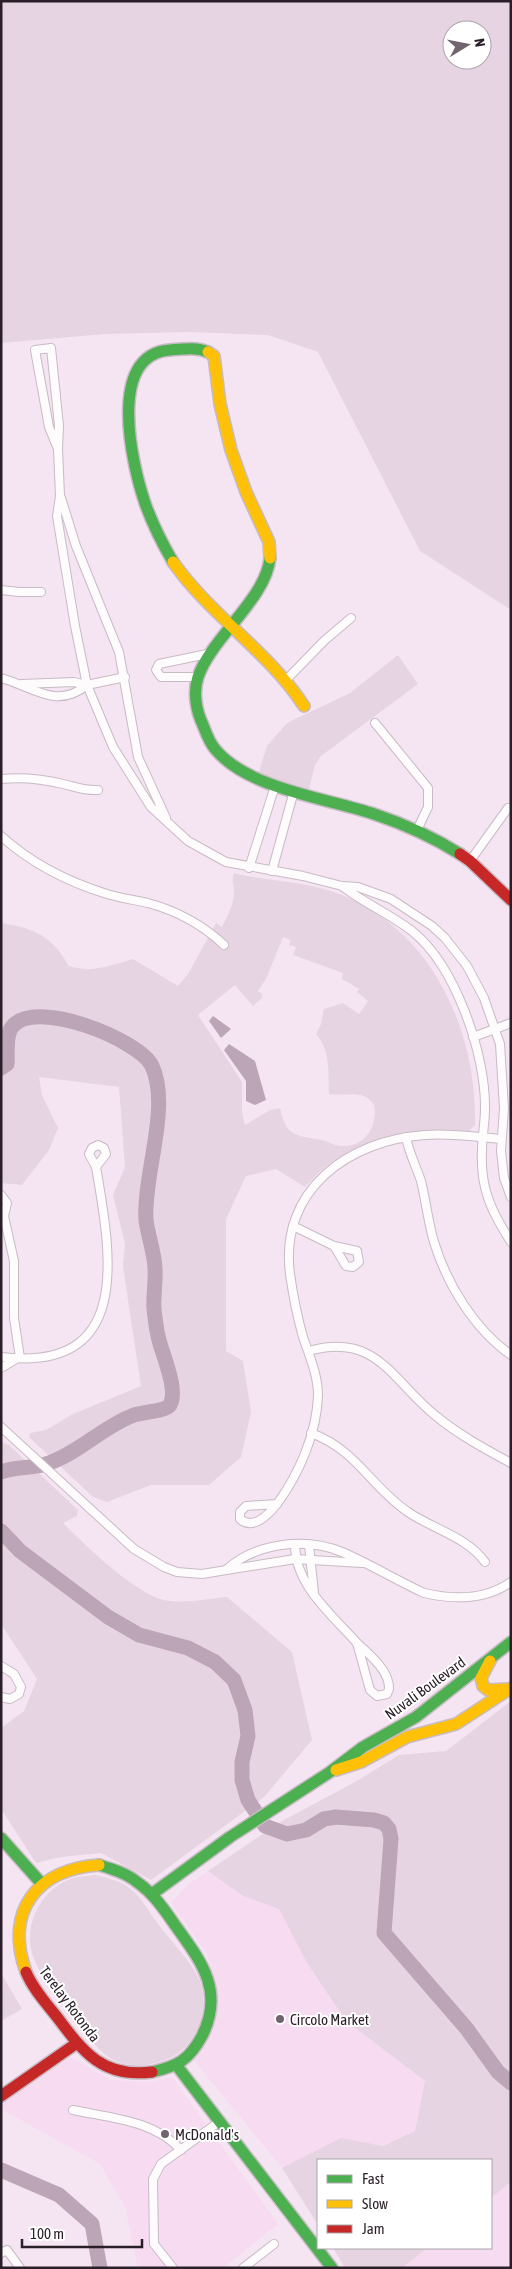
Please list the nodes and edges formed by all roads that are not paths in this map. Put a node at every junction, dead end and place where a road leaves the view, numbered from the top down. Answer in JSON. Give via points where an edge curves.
{"nodes":[{"id":1,"x":58,"y":449,"type":"junction"},
{"id":2,"x":60,"y":496,"type":"junction"},
{"id":3,"x":1,"y":590,"type":"edge"},
{"id":4,"x":41,"y":592,"type":"dead end"},
{"id":5,"x":351,"y":618,"type":"dead end"},
{"id":6,"x":232,"y":626,"type":"junction"},
{"id":7,"x":212,"y":653,"type":"junction"},
{"id":8,"x":125,"y":677,"type":"junction"},
{"id":9,"x":198,"y":677,"type":"junction"},
{"id":10,"x":1,"y":678,"type":"edge"},
{"id":11,"x":287,"y":680,"type":"junction"},
{"id":12,"x":22,"y":684,"type":"junction"},
{"id":13,"x":88,"y":685,"type":"junction"},
{"id":14,"x":304,"y":706,"type":"dead end"},
{"id":15,"x":375,"y":723,"type":"dead end"},
{"id":16,"x":1,"y":779,"type":"edge"},
{"id":17,"x":275,"y":786,"type":"junction"},
{"id":18,"x":98,"y":790,"type":"dead end"},
{"id":19,"x":294,"y":791,"type":"junction"},
{"id":20,"x":508,"y":808,"type":"dead end"},
{"id":21,"x":167,"y":820,"type":"junction"},
{"id":22,"x":417,"y":830,"type":"junction"},
{"id":23,"x":1,"y":836,"type":"edge"},
{"id":24,"x":470,"y":861,"type":"junction"},
{"id":25,"x":249,"y":868,"type":"junction"},
{"id":26,"x":272,"y":870,"type":"junction"},
{"id":27,"x":342,"y":886,"type":"junction"},
{"id":28,"x":511,"y":900,"type":"edge"},
{"id":29,"x":224,"y":945,"type":"dead end"},
{"id":30,"x":511,"y":1023,"type":"edge"},
{"id":31,"x":497,"y":1029,"type":"junction"},
{"id":32,"x":473,"y":1037,"type":"junction"},
{"id":33,"x":406,"y":1137,"type":"junction"},
{"id":34,"x":483,"y":1138,"type":"junction"},
{"id":35,"x":501,"y":1140,"type":"junction"},
{"id":36,"x":96,"y":1167,"type":"dead end"},
{"id":37,"x":1,"y":1195,"type":"edge"},
{"id":38,"x":511,"y":1197,"type":"edge"},
{"id":39,"x":3,"y":1215,"type":"edge"},
{"id":40,"x":293,"y":1226,"type":"junction"},
{"id":41,"x":511,"y":1242,"type":"edge"},
{"id":42,"x":334,"y":1246,"type":"dead end"},
{"id":43,"x":309,"y":1351,"type":"junction"},
{"id":44,"x":511,"y":1355,"type":"edge"},
{"id":45,"x":1,"y":1357,"type":"edge"},
{"id":46,"x":18,"y":1358,"type":"junction"},
{"id":47,"x":1,"y":1368,"type":"edge"},
{"id":48,"x":2,"y":1426,"type":"edge"},
{"id":49,"x":311,"y":1433,"type":"junction"},
{"id":50,"x":511,"y":1464,"type":"edge"},
{"id":51,"x":277,"y":1504,"type":"dead end"},
{"id":52,"x":295,"y":1545,"type":"junction"},
{"id":53,"x":309,"y":1545,"type":"junction"},
{"id":54,"x":295,"y":1558,"type":"junction"},
{"id":55,"x":309,"y":1559,"type":"junction"},
{"id":56,"x":484,"y":1562,"type":"dead end"},
{"id":57,"x":362,"y":1563,"type":"junction"},
{"id":58,"x":227,"y":1569,"type":"junction"},
{"id":59,"x":511,"y":1582,"type":"edge"},
{"id":60,"x":314,"y":1593,"type":"junction"},
{"id":61,"x":511,"y":1642,"type":"edge"},
{"id":62,"x":357,"y":1643,"type":"junction"},
{"id":63,"x":494,"y":1656,"type":"junction"},
{"id":64,"x":1,"y":1666,"type":"edge"},
{"id":65,"x":510,"y":1688,"type":"edge"},
{"id":66,"x":1,"y":1697,"type":"edge"},
{"id":67,"x":330,"y":1772,"type":"junction"},
{"id":68,"x":1,"y":1838,"type":"edge"},
{"id":69,"x":42,"y":1883,"type":"junction"},
{"id":70,"x":152,"y":1894,"type":"junction"},
{"id":71,"x":77,"y":2043,"type":"junction"},
{"id":72,"x":177,"y":2066,"type":"junction"},
{"id":73,"x":1,"y":2096,"type":"edge"},
{"id":74,"x":73,"y":2110,"type":"dead end"},
{"id":75,"x":220,"y":2122,"type":"junction"},
{"id":76,"x":181,"y":2150,"type":"junction"},
{"id":77,"x":274,"y":2244,"type":"dead end"},
{"id":78,"x":317,"y":2248,"type":"edge"},
{"id":79,"x":317,"y":2249,"type":"edge"},
{"id":80,"x":1,"y":2253,"type":"edge"},
{"id":81,"x":20,"y":2268,"type":"edge"},
{"id":82,"x":173,"y":2268,"type":"edge"},
{"id":83,"x":243,"y":2268,"type":"edge"},
{"id":84,"x":332,"y":2268,"type":"edge"}],
"edges":[{"from":1,"to":1,"type":"street","via":[[59,426],[51,348],[35,350],[49,427]]},
{"from":1,"to":2,"type":"street"},
{"from":2,"to":8,"type":"street","via":[[82,562],[116,644]]},
{"from":2,"to":13,"type":"street","via":[[57,516]]},
{"from":3,"to":4,"type":"street"},
{"from":5,"to":11,"type":"street"},
{"from":6,"to":6,"type":"main road","via":[[267,573],[270,542],[246,492],[231,450],[220,404],[214,356],[204,350],[160,351],[148,356],[136,370],[129,403],[130,435],[142,495],[153,527],[177,569],[207,604]]},
{"from":6,"to":7,"type":"main road"},
{"from":6,"to":11,"type":"main road"},
{"from":7,"to":9,"type":"main road"},
{"from":7,"to":9,"type":"street","via":[[158,664],[156,670],[161,676]]},
{"from":8,"to":13,"type":"street"},
{"from":8,"to":21,"type":"street","via":[[138,757]]},
{"from":9,"to":17,"type":"main road","via":[[197,713],[214,748],[231,764]]},
{"from":10,"to":12,"type":"street"},
{"from":11,"to":14,"type":"main road"},
{"from":12,"to":13,"type":"street","via":[[74,682]]},
{"from":12,"to":13,"type":"street","via":[[56,697],[76,694]]},
{"from":13,"to":21,"type":"street","via":[[101,723],[124,767],[151,807]]},
{"from":15,"to":22,"type":"street","via":[[428,788],[428,807]]},
{"from":16,"to":18,"type":"street","via":[[39,780],[82,790]]},
{"from":17,"to":19,"type":"main road"},
{"from":17,"to":25,"type":"street"},
{"from":19,"to":22,"type":"main road","via":[[345,804]]},
{"from":19,"to":26,"type":"street"},
{"from":20,"to":24,"type":"street"},
{"from":21,"to":25,"type":"street","via":[[200,849],[226,862]]},
{"from":22,"to":24,"type":"main road"},
{"from":23,"to":29,"type":"street","via":[[57,875],[109,895],[181,915],[210,932]]},
{"from":24,"to":28,"type":"main road"},
{"from":25,"to":26,"type":"street"},
{"from":26,"to":27,"type":"street"},
{"from":27,"to":31,"type":"street","via":[[358,887],[391,899],[419,916],[445,938],[476,981]]},
{"from":27,"to":32,"type":"street","via":[[399,922],[423,942],[450,980]]},
{"from":30,"to":31,"type":"street"},
{"from":31,"to":32,"type":"street"},
{"from":31,"to":35,"type":"street","via":[[504,1108]]},
{"from":32,"to":34,"type":"street","via":[[485,1096]]},
{"from":33,"to":34,"type":"street","via":[[443,1134]]},
{"from":33,"to":40,"type":"street","via":[[372,1147],[322,1176],[297,1209]]},
{"from":33,"to":44,"type":"street","via":[[439,1257],[473,1317]]},
{"from":34,"to":35,"type":"street"},
{"from":34,"to":41,"type":"street","via":[[484,1188]]},
{"from":35,"to":38,"type":"street","via":[[502,1164]]},
{"from":36,"to":46,"type":"street","via":[[108,1250],[107,1287],[100,1316],[86,1335],[63,1352],[41,1358]]},
{"from":37,"to":39,"type":"street","via":[[7,1203]]},
{"from":39,"to":46,"type":"street","via":[[14,1262]]},
{"from":40,"to":42,"type":"street"},
{"from":40,"to":43,"type":"street","via":[[288,1242],[290,1272],[297,1316]]},
{"from":43,"to":49,"type":"street","via":[[318,1394]]},
{"from":43,"to":50,"type":"street","via":[[339,1347],[373,1356],[387,1366],[434,1415]]},
{"from":45,"to":46,"type":"street"},
{"from":46,"to":47,"type":"street"},
{"from":48,"to":58,"type":"street","via":[[134,1549],[177,1572],[202,1574]]},
{"from":49,"to":51,"type":"street","via":[[296,1473]]},
{"from":49,"to":56,"type":"street","via":[[345,1451],[394,1502],[462,1542]]},
{"from":52,"to":53,"type":"street"},
{"from":52,"to":54,"type":"street"},
{"from":52,"to":58,"type":"street","via":[[243,1555]]},
{"from":53,"to":55,"type":"street"},
{"from":53,"to":57,"type":"street","via":[[341,1552]]},
{"from":54,"to":55,"type":"street"},
{"from":54,"to":58,"type":"street"},
{"from":54,"to":60,"type":"street","via":[[301,1576]]},
{"from":55,"to":57,"type":"street"},
{"from":55,"to":60,"type":"street"},
{"from":57,"to":59,"type":"street","via":[[424,1593],[447,1598],[493,1592]]},
{"from":60,"to":62,"type":"street"},
{"from":61,"to":63,"type":"main road","name":"Nuvali Boulevard"},
{"from":62,"to":62,"type":"street","via":[[370,1690],[377,1696],[387,1694],[388,1679]]},
{"from":63,"to":65,"type":"main road","via":[[484,1669],[483,1686],[494,1691]]},
{"from":63,"to":67,"type":"main road","name":"Nuvali Boulevard","via":[[416,1717],[363,1747]]},
{"from":64,"to":66,"type":"street","via":[[14,1674],[21,1687],[19,1694],[10,1699]]},
{"from":65,"to":67,"type":"main road","name":"Nuvali Boulevard","via":[[456,1724],[407,1737],[361,1762]]},
{"from":67,"to":70,"type":"main road","name":"Nuvali Boulevard","via":[[230,1837]]},
{"from":68,"to":69,"type":"main road"},
{"from":69,"to":70,"type":"main road","name":"Terelay Rotonda","via":[[67,1870],[99,1865],[125,1873]]},
{"from":69,"to":71,"type":"main road","name":"Terelay Rotonda","via":[[23,1912],[19,1929],[20,1954],[28,1975]]},
{"from":70,"to":72,"type":"main road","name":"Terelay Rotonda","via":[[204,1965],[210,1988],[211,2009],[205,2030],[196,2046]]},
{"from":71,"to":72,"type":"main road","name":"Terelay Rotonda","via":[[98,2063],[119,2071],[151,2072]]},
{"from":71,"to":73,"type":"main road"},
{"from":72,"to":75,"type":"main road"},
{"from":74,"to":76,"type":"street","via":[[142,2125],[170,2138]]},
{"from":75,"to":76,"type":"street"},
{"from":75,"to":78,"type":"main road"},
{"from":76,"to":82,"type":"street","via":[[161,2164],[153,2179],[154,2244]]},
{"from":77,"to":83,"type":"street"},
{"from":79,"to":84,"type":"main road"},
{"from":80,"to":81,"type":"street","via":[[7,2250]]}]}
